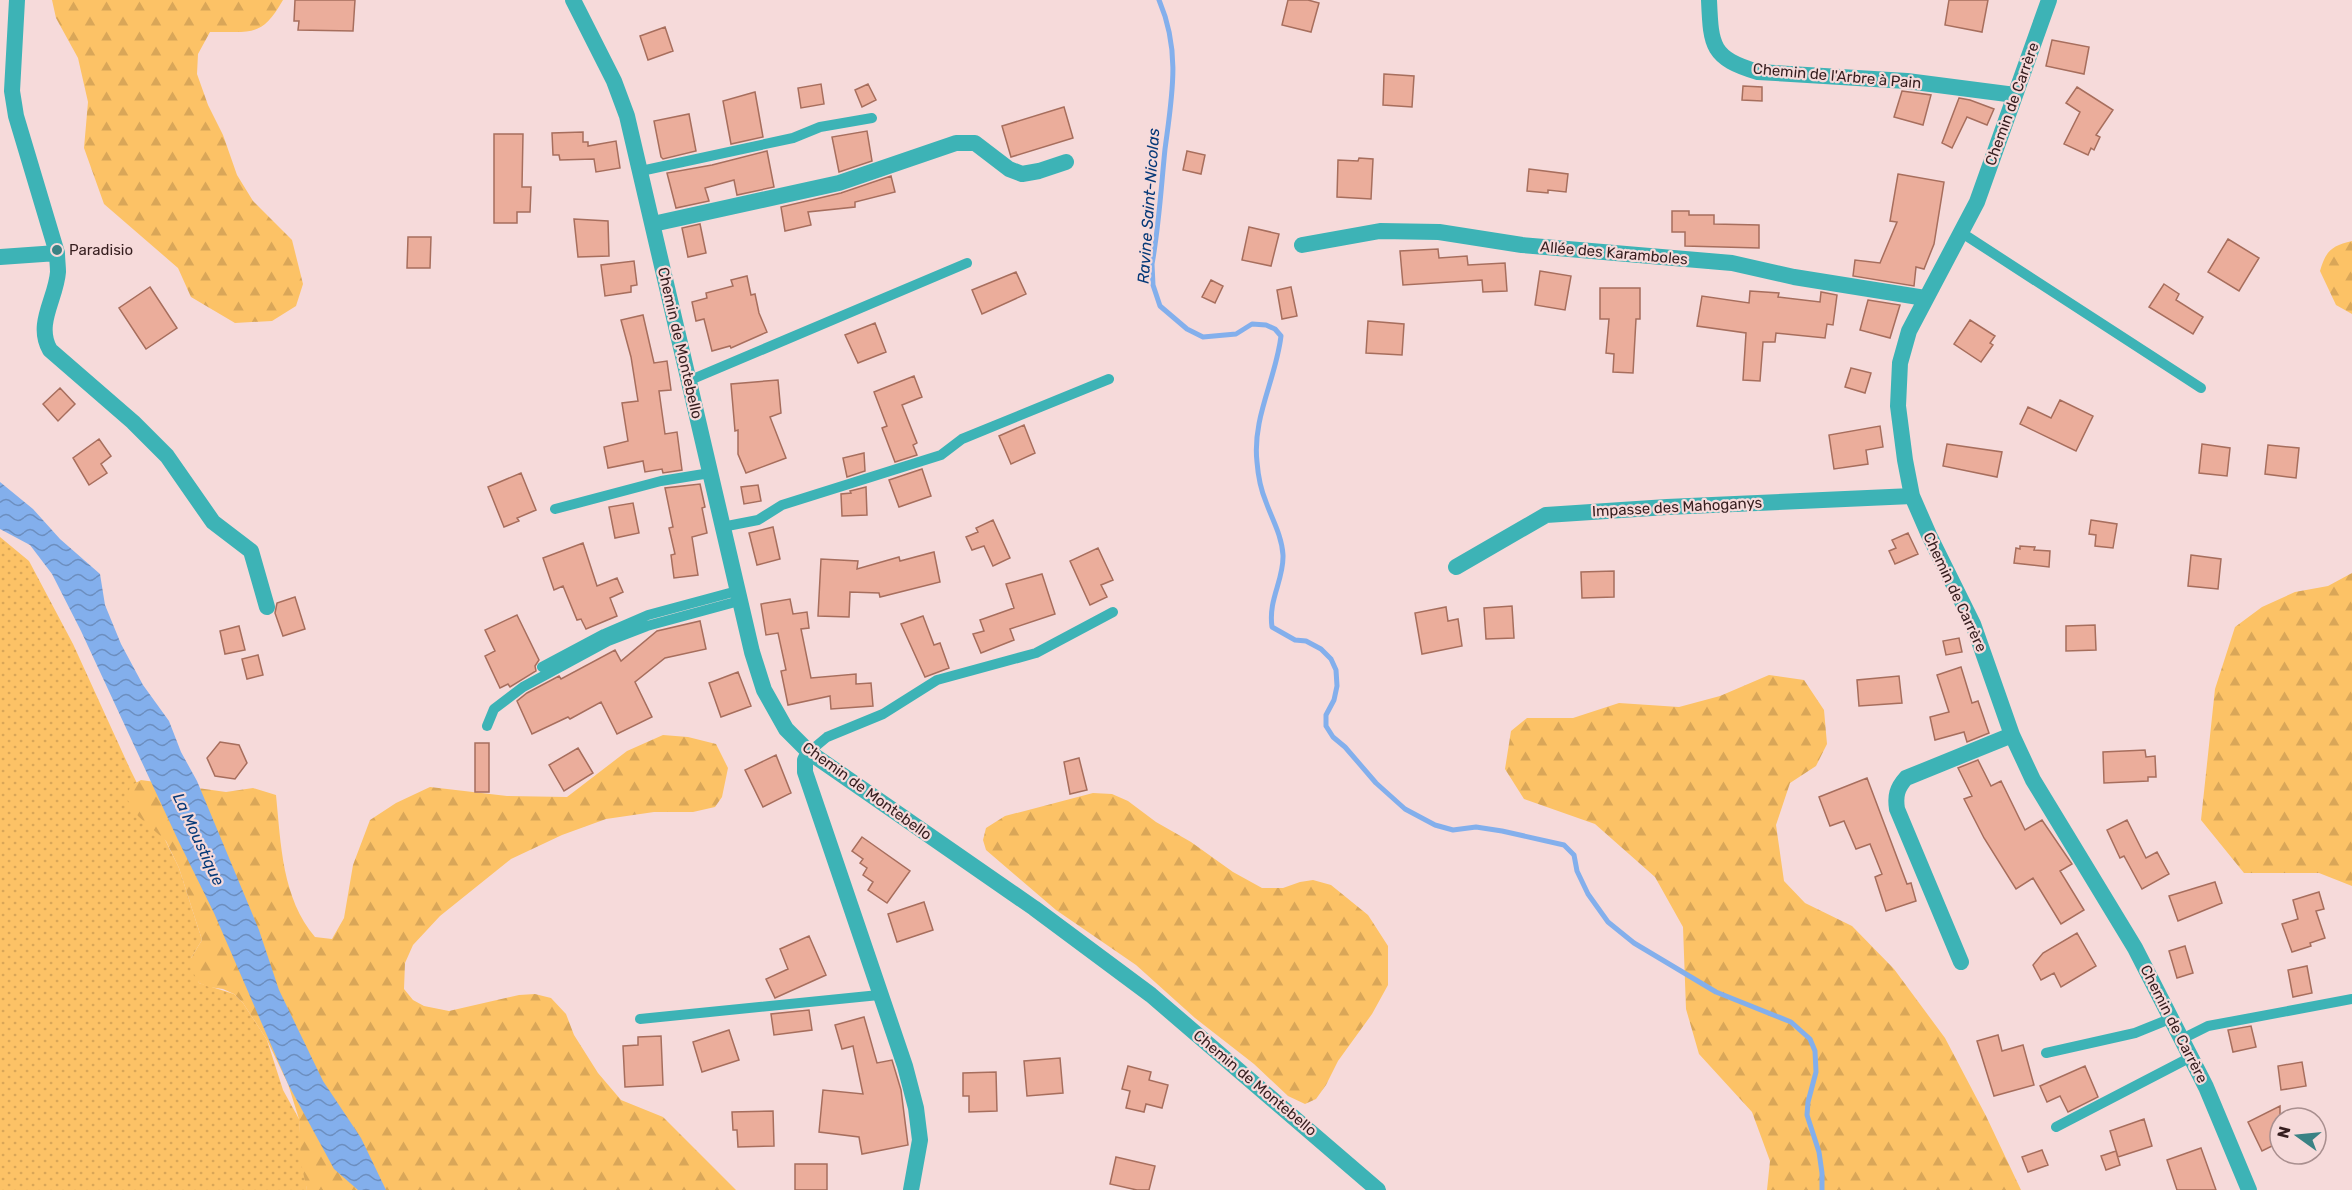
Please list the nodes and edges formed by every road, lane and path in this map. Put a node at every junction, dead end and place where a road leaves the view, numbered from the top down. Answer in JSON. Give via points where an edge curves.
{"nodes":[{"id":1,"x":17,"y":0,"type":"edge"},
{"id":2,"x":573,"y":0,"type":"edge"},
{"id":3,"x":1709,"y":0,"type":"edge"},
{"id":4,"x":2049,"y":0,"type":"edge"},
{"id":5,"x":2015,"y":95,"type":"junction"},
{"id":6,"x":872,"y":118,"type":"dead end"},
{"id":7,"x":1066,"y":162,"type":"dead end"},
{"id":8,"x":641,"y":171,"type":"junction"},
{"id":9,"x":653,"y":224,"type":"junction"},
{"id":10,"x":1962,"y":233,"type":"junction"},
{"id":11,"x":1302,"y":245,"type":"dead end"},
{"id":12,"x":57,"y":253,"type":"junction"},
{"id":13,"x":0,"y":257,"type":"edge"},
{"id":14,"x":967,"y":263,"type":"dead end"},
{"id":15,"x":1925,"y":298,"type":"junction"},
{"id":16,"x":1109,"y":379,"type":"dead end"},
{"id":17,"x":688,"y":381,"type":"junction"},
{"id":18,"x":2201,"y":388,"type":"dead end"},
{"id":19,"x":710,"y":472,"type":"junction"},
{"id":20,"x":1912,"y":496,"type":"junction"},
{"id":21,"x":555,"y":509,"type":"dead end"},
{"id":22,"x":722,"y":527,"type":"junction"},
{"id":23,"x":1456,"y":567,"type":"dead end"},
{"id":24,"x":738,"y":596,"type":"junction"},
{"id":25,"x":267,"y":607,"type":"dead end"},
{"id":26,"x":1113,"y":612,"type":"dead end"},
{"id":27,"x":542,"y":667,"type":"dead end"},
{"id":28,"x":487,"y":726,"type":"dead end"},
{"id":29,"x":2012,"y":735,"type":"junction"},
{"id":30,"x":809,"y":752,"type":"junction"},
{"id":31,"x":1961,"y":962,"type":"dead end"},
{"id":32,"x":879,"y":995,"type":"junction"},
{"id":33,"x":2352,"y":999,"type":"edge"},
{"id":34,"x":2172,"y":1018,"type":"junction"},
{"id":35,"x":640,"y":1019,"type":"dead end"},
{"id":36,"x":2182,"y":1039,"type":"junction"},
{"id":37,"x":2046,"y":1053,"type":"dead end"},
{"id":38,"x":2191,"y":1057,"type":"junction"},
{"id":39,"x":2056,"y":1127,"type":"dead end"},
{"id":40,"x":911,"y":1190,"type":"edge"},
{"id":41,"x":1378,"y":1190,"type":"edge"},
{"id":42,"x":2250,"y":1190,"type":"edge"}],
"edges":[{"from":1,"to":12,"type":"street","via":[[12,92]]},
{"from":2,"to":8,"type":"street","name":"Chemin de Montebello","via":[[614,81]]},
{"from":3,"to":5,"type":"street","name":"Chemin de l'Arbre à Pain","via":[[1710,32],[1718,54],[1738,66],[1758,72],[1907,81]]},
{"from":4,"to":5,"type":"street","name":"Chemin de Carrère"},
{"from":5,"to":10,"type":"street","name":"Chemin de Carrère"},
{"from":6,"to":8,"type":"lane"},
{"from":7,"to":9,"type":"street","via":[[1022,174],[975,143],[956,143],[838,183]]},
{"from":8,"to":9,"type":"street","name":"Chemin de Montebello"},
{"from":9,"to":17,"type":"street","name":"Chemin de Montebello"},
{"from":10,"to":15,"type":"street","name":"Chemin de Carrère"},
{"from":10,"to":18,"type":"lane"},
{"from":11,"to":15,"type":"street","name":"Allée des Karamboles","via":[[1380,231],[1439,232],[1522,245],[1732,263]]},
{"from":12,"to":13,"type":"street"},
{"from":12,"to":25,"type":"street","via":[[58,273],[43,332],[50,350],[167,456],[213,522],[251,551]]},
{"from":14,"to":17,"type":"lane"},
{"from":15,"to":20,"type":"street","name":"Chemin de Carrère","via":[[1909,331],[1900,363],[1899,406]]},
{"from":16,"to":22,"type":"lane","via":[[962,439],[941,455],[782,505],[758,519]]},
{"from":17,"to":19,"type":"street","name":"Chemin de Montebello"},
{"from":19,"to":21,"type":"lane"},
{"from":19,"to":22,"type":"street","name":"Chemin de Montebello"},
{"from":20,"to":23,"type":"street","name":"Impasse des Mahoganys","via":[[1546,515]]},
{"from":20,"to":29,"type":"street","name":"Chemin de Carrère","via":[[1973,624]]},
{"from":22,"to":24,"type":"street","name":"Chemin de Montebello"},
{"from":24,"to":27,"type":"lane","via":[[648,615]]},
{"from":24,"to":28,"type":"lane","via":[[608,641],[523,687],[494,709]]},
{"from":24,"to":30,"type":"street","name":"Chemin de Montebello","via":[[764,690],[786,729]]},
{"from":26,"to":30,"type":"lane","via":[[1036,653],[937,680],[883,714],[827,737]]},
{"from":29,"to":31,"type":"street","via":[[1906,778],[1898,787],[1897,809]]},
{"from":29,"to":34,"type":"street","name":"Chemin de Carrère","via":[[2033,780],[2135,948]]},
{"from":30,"to":32,"type":"street","via":[[805,772]]},
{"from":30,"to":41,"type":"street","name":"Chemin de Montebello","via":[[1034,908],[1151,995]]},
{"from":32,"to":35,"type":"lane"},
{"from":32,"to":40,"type":"street","via":[[916,1108],[920,1140]]},
{"from":33,"to":36,"type":"lane","via":[[2208,1026]]},
{"from":34,"to":36,"type":"street","name":"Chemin de Carrère"},
{"from":34,"to":37,"type":"lane","via":[[2135,1033]]},
{"from":36,"to":38,"type":"street","name":"Chemin de Carrère"},
{"from":38,"to":39,"type":"lane"},
{"from":38,"to":42,"type":"street","name":"Chemin de Carrère"}]}
